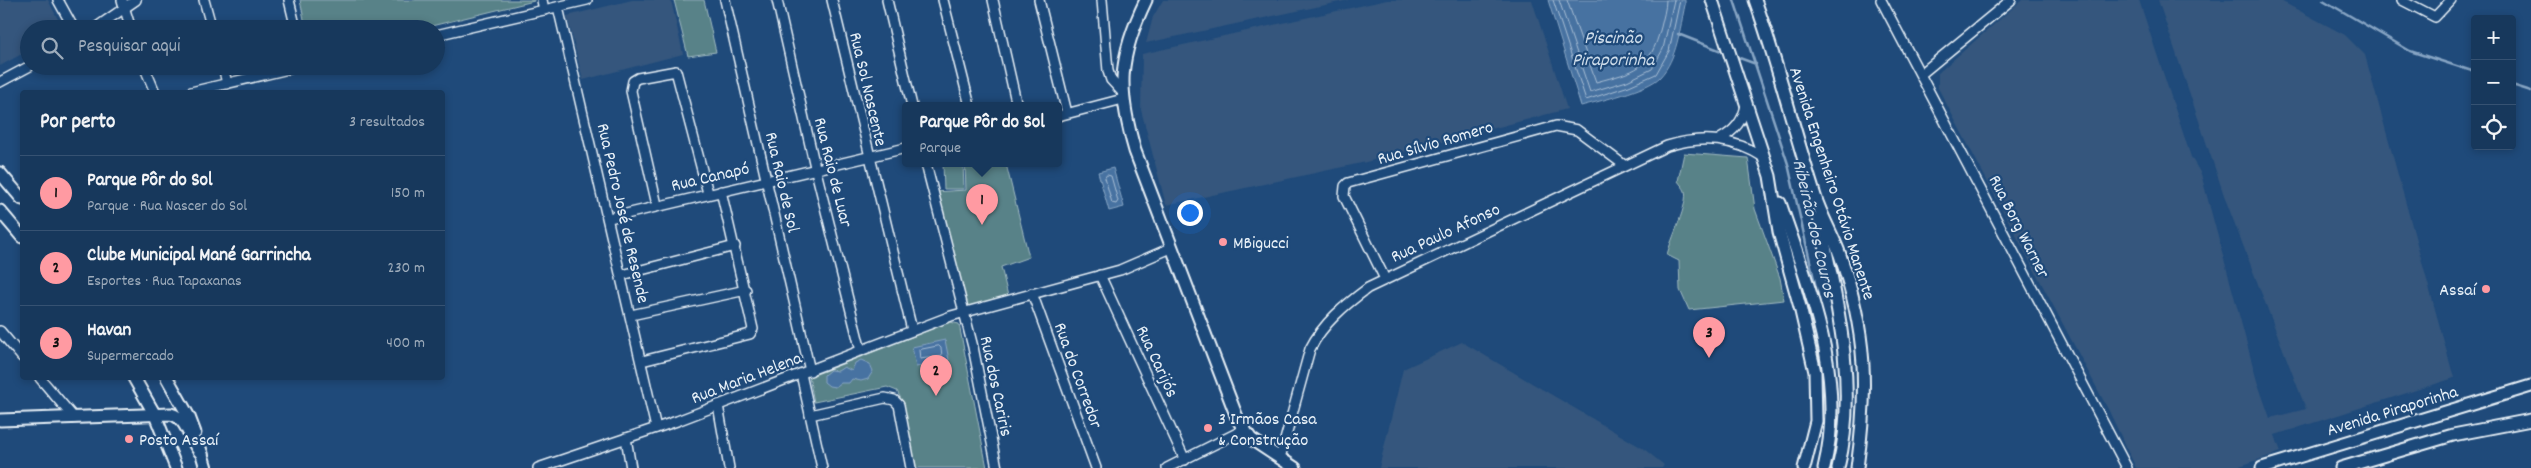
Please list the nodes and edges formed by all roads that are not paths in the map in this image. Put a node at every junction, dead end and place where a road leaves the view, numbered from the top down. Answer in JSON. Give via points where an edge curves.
{"nodes":[{"id":1,"x":58,"y":0,"type":"edge"},
{"id":2,"x":136,"y":0,"type":"edge"},
{"id":3,"x":204,"y":0,"type":"edge"},
{"id":4,"x":289,"y":0,"type":"edge"},
{"id":5,"x":542,"y":0,"type":"edge"},
{"id":6,"x":587,"y":0,"type":"edge"},
{"id":7,"x":726,"y":0,"type":"edge"},
{"id":8,"x":777,"y":0,"type":"edge"},
{"id":9,"x":832,"y":0,"type":"edge"},
{"id":10,"x":887,"y":0,"type":"edge"},
{"id":11,"x":943,"y":0,"type":"edge"},
{"id":12,"x":993,"y":0,"type":"edge"},
{"id":13,"x":1040,"y":0,"type":"edge"},
{"id":14,"x":1102,"y":0,"type":"edge"},
{"id":15,"x":1146,"y":0,"type":"edge"},
{"id":16,"x":1712,"y":0,"type":"edge"},
{"id":17,"x":1755,"y":0,"type":"edge"},
{"id":18,"x":1881,"y":0,"type":"edge"},
{"id":19,"x":2011,"y":0,"type":"edge"},
{"id":20,"x":2402,"y":0,"type":"edge"},
{"id":21,"x":2451,"y":0,"type":"edge"},
{"id":22,"x":122,"y":4,"type":"edge"},
{"id":23,"x":558,"y":7,"type":"junction"},
{"id":24,"x":544,"y":10,"type":"junction"},
{"id":25,"x":69,"y":20,"type":"edge"},
{"id":26,"x":104,"y":20,"type":"edge"},
{"id":27,"x":128,"y":20,"type":"edge"},
{"id":28,"x":210,"y":20,"type":"edge"},
{"id":29,"x":294,"y":20,"type":"edge"},
{"id":30,"x":445,"y":33,"type":"edge"},
{"id":31,"x":20,"y":71,"type":"edge"},
{"id":32,"x":1921,"y":74,"type":"junction"},
{"id":33,"x":147,"y":75,"type":"edge"},
{"id":34,"x":224,"y":75,"type":"edge"},
{"id":35,"x":264,"y":75,"type":"edge"},
{"id":36,"x":0,"y":82,"type":"edge"},
{"id":37,"x":227,"y":84,"type":"junction"},
{"id":38,"x":153,"y":90,"type":"edge"},
{"id":39,"x":200,"y":90,"type":"edge"},
{"id":40,"x":1123,"y":96,"type":"junction"},
{"id":41,"x":911,"y":102,"type":"edge"},
{"id":42,"x":969,"y":102,"type":"edge"},
{"id":43,"x":1016,"y":102,"type":"edge"},
{"id":44,"x":1061,"y":102,"type":"edge"},
{"id":45,"x":1746,"y":104,"type":"junction"},
{"id":46,"x":1063,"y":114,"type":"edge"},
{"id":47,"x":1720,"y":139,"type":"junction"},
{"id":48,"x":902,"y":149,"type":"edge"},
{"id":49,"x":868,"y":156,"type":"junction"},
{"id":50,"x":1765,"y":158,"type":"junction"},
{"id":51,"x":1624,"y":165,"type":"junction"},
{"id":52,"x":927,"y":167,"type":"edge"},
{"id":53,"x":815,"y":168,"type":"junction"},
{"id":54,"x":0,"y":173,"type":"edge"},
{"id":55,"x":1770,"y":176,"type":"junction"},
{"id":56,"x":766,"y":180,"type":"junction"},
{"id":57,"x":722,"y":191,"type":"junction"},
{"id":58,"x":708,"y":193,"type":"junction"},
{"id":59,"x":20,"y":197,"type":"edge"},
{"id":60,"x":1815,"y":197,"type":"junction"},
{"id":61,"x":657,"y":205,"type":"junction"},
{"id":62,"x":0,"y":211,"type":"edge"},
{"id":63,"x":609,"y":218,"type":"junction"},
{"id":64,"x":20,"y":235,"type":"edge"},
{"id":65,"x":735,"y":246,"type":"junction"},
{"id":66,"x":1171,"y":248,"type":"junction"},
{"id":67,"x":622,"y":275,"type":"junction"},
{"id":68,"x":1100,"y":275,"type":"junction"},
{"id":69,"x":1385,"y":279,"type":"junction"},
{"id":70,"x":746,"y":290,"type":"junction"},
{"id":71,"x":1032,"y":294,"type":"junction"},
{"id":72,"x":963,"y":312,"type":"junction"},
{"id":73,"x":631,"y":315,"type":"junction"},
{"id":74,"x":912,"y":330,"type":"junction"},
{"id":75,"x":0,"y":331,"type":"edge"},
{"id":76,"x":861,"y":351,"type":"junction"},
{"id":77,"x":20,"y":355,"type":"edge"},
{"id":78,"x":642,"y":361,"type":"junction"},
{"id":79,"x":810,"y":370,"type":"junction"},
{"id":80,"x":801,"y":374,"type":"junction"},
{"id":81,"x":42,"y":380,"type":"edge"},
{"id":82,"x":135,"y":380,"type":"edge"},
{"id":83,"x":168,"y":380,"type":"edge"},
{"id":84,"x":2531,"y":386,"type":"edge"},
{"id":85,"x":718,"y":405,"type":"junction"},
{"id":86,"x":155,"y":415,"type":"junction"},
{"id":87,"x":810,"y":415,"type":"junction"},
{"id":88,"x":74,"y":418,"type":"junction"},
{"id":89,"x":0,"y":420,"type":"edge"},
{"id":90,"x":2531,"y":420,"type":"edge"},
{"id":91,"x":656,"y":428,"type":"junction"},
{"id":92,"x":1243,"y":430,"type":"junction"},
{"id":93,"x":626,"y":438,"type":"junction"},
{"id":94,"x":202,"y":454,"type":"junction"},
{"id":95,"x":1280,"y":458,"type":"junction"},
{"id":96,"x":1186,"y":460,"type":"junction"},
{"id":97,"x":1808,"y":465,"type":"edge"},
{"id":98,"x":1857,"y":467,"type":"edge"},
{"id":99,"x":176,"y":468,"type":"edge"},
{"id":100,"x":206,"y":468,"type":"edge"},
{"id":101,"x":541,"y":468,"type":"edge"},
{"id":102,"x":631,"y":468,"type":"edge"},
{"id":103,"x":729,"y":468,"type":"edge"},
{"id":104,"x":822,"y":468,"type":"edge"},
{"id":105,"x":911,"y":468,"type":"edge"},
{"id":106,"x":998,"y":468,"type":"edge"},
{"id":107,"x":1096,"y":468,"type":"edge"},
{"id":108,"x":1167,"y":468,"type":"edge"},
{"id":109,"x":1295,"y":468,"type":"edge"},
{"id":110,"x":1824,"y":468,"type":"edge"},
{"id":111,"x":1838,"y":468,"type":"edge"},
{"id":112,"x":2127,"y":468,"type":"edge"},
{"id":113,"x":2262,"y":468,"type":"edge"},
{"id":114,"x":2342,"y":468,"type":"edge"}],
"edges":[{"from":1,"to":25,"type":"street"},
{"from":2,"to":22,"type":"street"},
{"from":3,"to":28,"type":"street"},
{"from":4,"to":29,"type":"street"},
{"from":5,"to":24,"type":"street"},
{"from":6,"to":23,"type":"street"},
{"from":7,"to":56,"type":"street","name":"Rua Raio de Sol"},
{"from":8,"to":53,"type":"street","name":"Rua Raio de Luar"},
{"from":9,"to":49,"type":"street","name":"Rua Sol Nascente"},
{"from":10,"to":41,"type":"street"},
{"from":11,"to":42,"type":"street"},
{"from":12,"to":43,"type":"street"},
{"from":13,"to":44,"type":"street"},
{"from":14,"to":40,"type":"street","via":[[1108,71]]},
{"from":15,"to":40,"type":"main road","via":[[1125,54]]},
{"from":16,"to":45,"type":"main road"},
{"from":17,"to":60,"type":"main road","name":"Avenida Engenheiro Otávio Manente"},
{"from":18,"to":32,"type":"street","name":"Rua Borg Warner"},
{"from":19,"to":32,"type":"street"},
{"from":20,"to":21,"type":"street","via":[[2432,17],[2441,13]]},
{"from":22,"to":26,"type":"street"},
{"from":22,"to":27,"type":"street"},
{"from":23,"to":24,"type":"street"},
{"from":23,"to":63,"type":"street","name":"Rua Pedro José de Resende"},
{"from":24,"to":30,"type":"street"},
{"from":31,"to":36,"type":"street"},
{"from":32,"to":112,"type":"street","name":"Rua Borg Warner"},
{"from":33,"to":38,"type":"street"},
{"from":34,"to":37,"type":"street"},
{"from":35,"to":37,"type":"street"},
{"from":37,"to":39,"type":"street"},
{"from":40,"to":46,"type":"street"},
{"from":40,"to":66,"type":"main road","via":[[1135,151]]},
{"from":45,"to":47,"type":"street","via":[[1741,121]]},
{"from":45,"to":50,"type":"main road"},
{"from":47,"to":50,"type":"street","name":"Rua Paulo Afonso","via":[[1739,144]]},
{"from":47,"to":51,"type":"street","name":"Rua Paulo Afonso","via":[[1676,143]]},
{"from":48,"to":49,"type":"street","name":"Rua Canapó"},
{"from":49,"to":53,"type":"street","name":"Rua Canapó"},
{"from":49,"to":74,"type":"street","name":"Rua Sol Nascente"},
{"from":50,"to":55,"type":"main road"},
{"from":51,"to":69,"type":"street","name":"Rua Paulo Afonso"},
{"from":51,"to":69,"type":"street","name":"Rua Sílvio Romero","via":[[1587,136],[1568,127],[1556,126],[1348,183],[1344,196]]},
{"from":52,"to":72,"type":"street","name":"Rua dos Cariris"},
{"from":53,"to":56,"type":"street","name":"Rua Canapó"},
{"from":53,"to":76,"type":"street","name":"Rua Raio de Luar"},
{"from":54,"to":59,"type":"main road"},
{"from":55,"to":97,"type":"main road","via":[[1779,232],[1816,381],[1816,421]]},
{"from":55,"to":110,"type":"main road","via":[[1815,307],[1830,367],[1831,422]]},
{"from":56,"to":57,"type":"street","name":"Rua Canapó"},
{"from":56,"to":79,"type":"street","name":"Rua Raio de Sol"},
{"from":57,"to":58,"type":"street","name":"Rua Canapó"},
{"from":57,"to":65,"type":"street"},
{"from":58,"to":61,"type":"street","name":"Rua Canapó"},
{"from":58,"to":61,"type":"street","via":[[676,71],[638,78],[633,81],[631,91]]},
{"from":60,"to":98,"type":"main road","name":"Avenida Engenheiro Otávio Manente","via":[[1841,257],[1862,342],[1865,403]]},
{"from":60,"to":111,"type":"main road","via":[[1844,354],[1845,415]]},
{"from":61,"to":63,"type":"street","name":"Rua Canapó"},
{"from":62,"to":64,"type":"main road"},
{"from":63,"to":67,"type":"street","name":"Rua Pedro José de Resende"},
{"from":65,"to":67,"type":"street"},
{"from":65,"to":70,"type":"street"},
{"from":66,"to":68,"type":"street","name":"Rua Maria Helena"},
{"from":66,"to":92,"type":"main road"},
{"from":67,"to":73,"type":"street","name":"Rua Pedro José de Resende"},
{"from":68,"to":71,"type":"street","name":"Rua Maria Helena"},
{"from":68,"to":96,"type":"street","name":"Rua Carijós"},
{"from":69,"to":95,"type":"street","name":"Rua Paulo Afonso","via":[[1350,301],[1317,334],[1304,365]]},
{"from":70,"to":73,"type":"street"},
{"from":70,"to":78,"type":"street","via":[[754,326],[750,334]]},
{"from":71,"to":72,"type":"street","name":"Rua Maria Helena"},
{"from":71,"to":107,"type":"street","name":"Rua do Corredor"},
{"from":72,"to":74,"type":"street","name":"Rua Maria Helena"},
{"from":72,"to":106,"type":"street","name":"Rua dos Cariris"},
{"from":73,"to":78,"type":"street","name":"Rua Pedro José de Resende"},
{"from":74,"to":76,"type":"street","name":"Rua Maria Helena"},
{"from":75,"to":77,"type":"street"},
{"from":76,"to":79,"type":"street","name":"Rua Maria Helena"},
{"from":78,"to":91,"type":"street","name":"Rua Pedro José de Resende"},
{"from":79,"to":80,"type":"street","name":"Rua Maria Helena"},
{"from":80,"to":85,"type":"street","name":"Rua Maria Helena"},
{"from":80,"to":87,"type":"street"},
{"from":81,"to":88,"type":"street"},
{"from":82,"to":86,"type":"main road"},
{"from":83,"to":94,"type":"main road","via":[[189,417]]},
{"from":84,"to":113,"type":"main road","name":"Avenida Piraporinha"},
{"from":85,"to":91,"type":"street","name":"Rua Maria Helena"},
{"from":85,"to":103,"type":"street"},
{"from":86,"to":88,"type":"main road"},
{"from":86,"to":94,"type":"main road","via":[[171,414],[179,418],[195,448]]},
{"from":86,"to":99,"type":"main road"},
{"from":87,"to":104,"type":"street"},
{"from":87,"to":105,"type":"street","via":[[885,398],[894,400],[899,405]]},
{"from":88,"to":89,"type":"main road"},
{"from":90,"to":114,"type":"main road","via":[[2453,435]]},
{"from":91,"to":93,"type":"street","name":"Rua Maria Helena"},
{"from":92,"to":95,"type":"main road"},
{"from":92,"to":96,"type":"street"},
{"from":93,"to":101,"type":"street","name":"Rua Maria Helena"},
{"from":93,"to":102,"type":"street"},
{"from":94,"to":100,"type":"main road"},
{"from":95,"to":109,"type":"main road"},
{"from":96,"to":108,"type":"street"}]}
